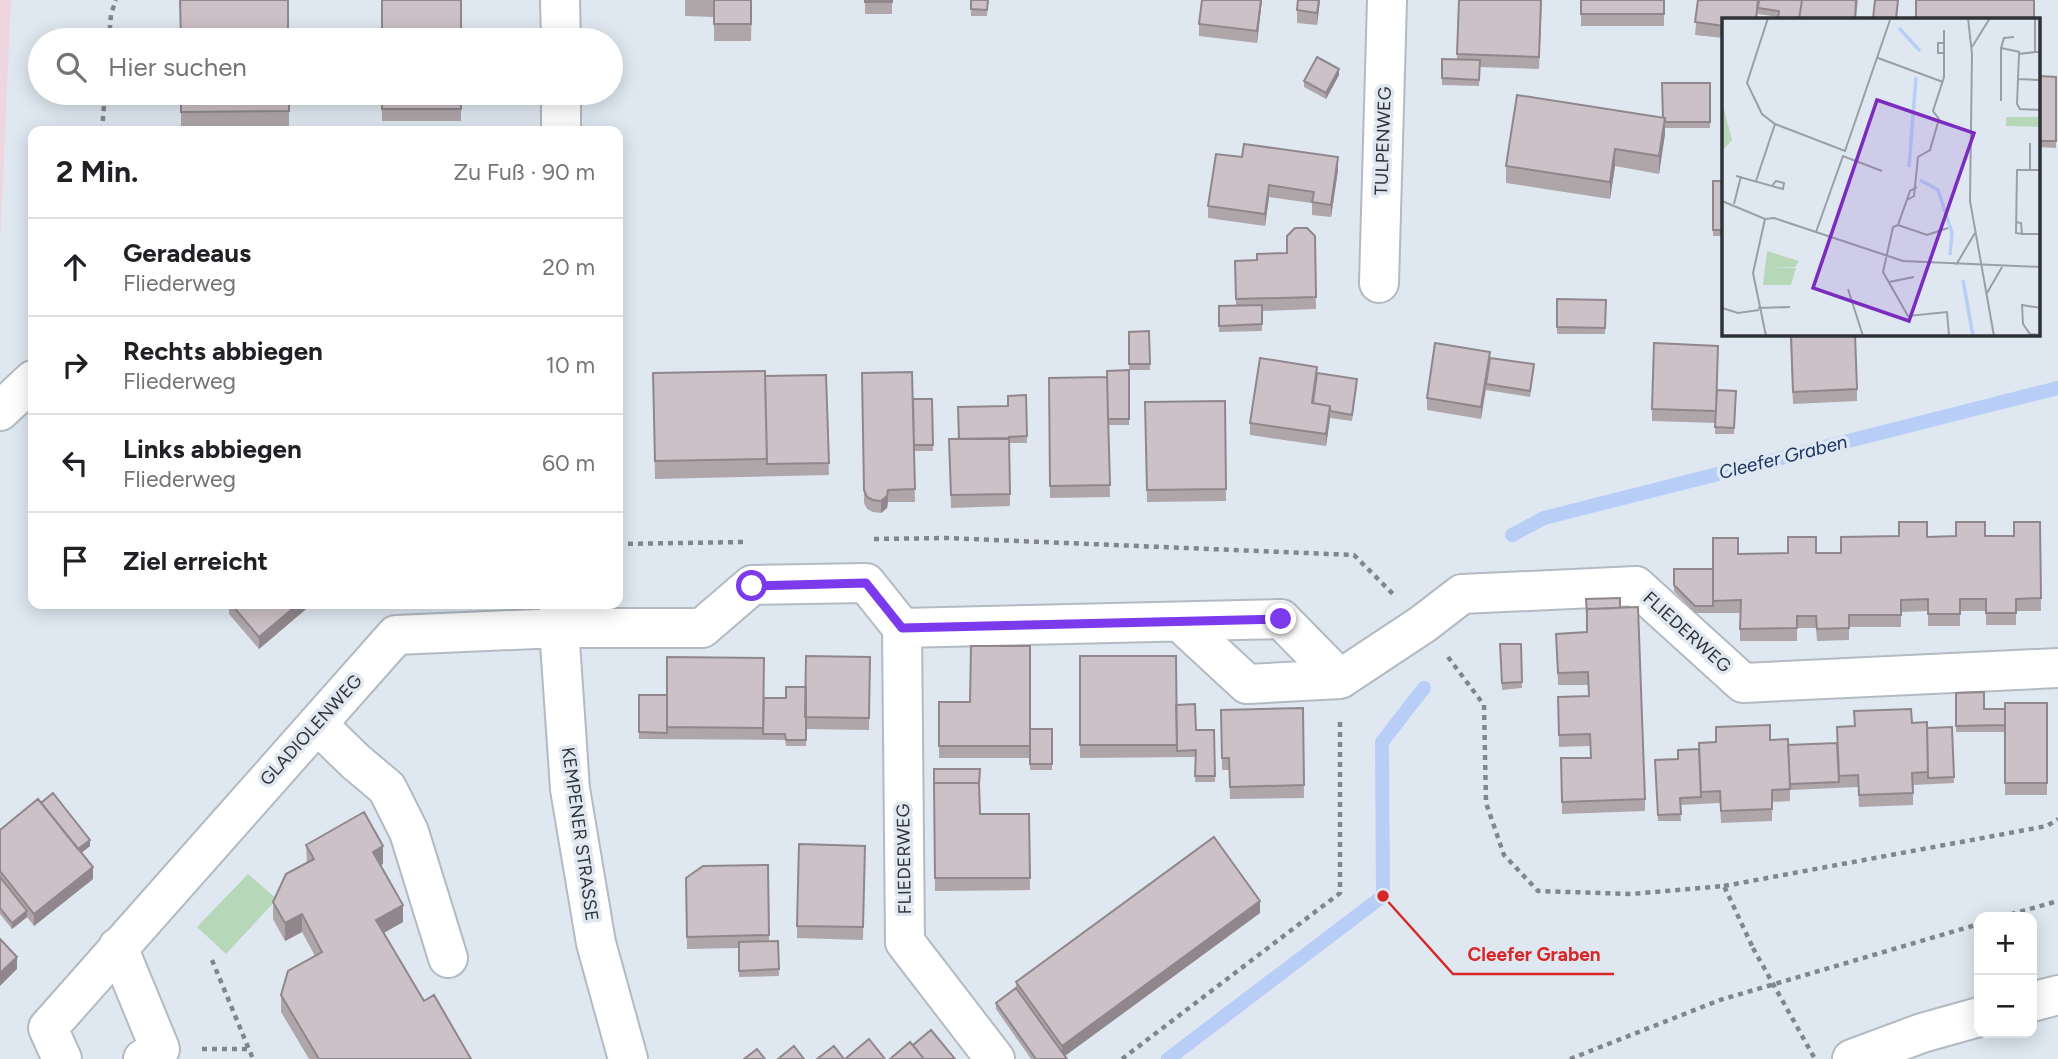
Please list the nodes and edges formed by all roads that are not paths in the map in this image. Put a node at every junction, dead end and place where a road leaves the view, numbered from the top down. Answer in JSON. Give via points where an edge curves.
{"nodes":[{"id":1,"x":560,"y":0,"type":"edge"},
{"id":2,"x":1387,"y":0,"type":"edge"},
{"id":3,"x":561,"y":28,"type":"edge"},
{"id":4,"x":561,"y":105,"type":"edge"},
{"id":5,"x":561,"y":126,"type":"edge"},
{"id":6,"x":1379,"y":283,"type":"dead end"},
{"id":7,"x":28,"y":385,"type":"edge"},
{"id":8,"x":0,"y":411,"type":"edge"},
{"id":9,"x":559,"y":616,"type":"edge"},
{"id":10,"x":1181,"y":622,"type":"junction"},
{"id":11,"x":902,"y":628,"type":"junction"},
{"id":12,"x":2058,"y":668,"type":"edge"},
{"id":13,"x":1340,"y":679,"type":"junction"},
{"id":14,"x":317,"y":724,"type":"junction"},
{"id":15,"x":118,"y":947,"type":"junction"},
{"id":16,"x":448,"y":958,"type":"dead end"},
{"id":17,"x":2058,"y":995,"type":"edge"},
{"id":18,"x":2037,"y":1001,"type":"edge"},
{"id":19,"x":1974,"y":1018,"type":"edge"},
{"id":20,"x":62,"y":1059,"type":"edge"},
{"id":21,"x":143,"y":1059,"type":"edge"},
{"id":22,"x":628,"y":1059,"type":"edge"},
{"id":23,"x":995,"y":1059,"type":"edge"},
{"id":24,"x":1852,"y":1059,"type":"edge"}],
"edges":[{"from":1,"to":3,"type":"street"},
{"from":2,"to":6,"type":"street","name":"TULPENWEG"},
{"from":4,"to":5,"type":"street"},
{"from":7,"to":8,"type":"street"},
{"from":9,"to":11,"type":"street","via":[[702,628],[752,586],[866,583]]},
{"from":9,"to":14,"type":"street","name":"GLADIOLENWEG","via":[[396,635]]},
{"from":9,"to":22,"type":"street","name":"KEMPENER STRASSE","via":[[570,789],[596,943]]},
{"from":10,"to":11,"type":"street"},
{"from":10,"to":13,"type":"street","via":[[1247,684]]},
{"from":10,"to":13,"type":"street","via":[[1281,619]]},
{"from":11,"to":23,"type":"street","name":"FLIEDERWEG","via":[[905,942]]},
{"from":12,"to":13,"type":"street","name":"FLIEDERWEG","via":[[1743,683],[1636,586],[1462,594]]},
{"from":14,"to":15,"type":"street","name":"GLADIOLENWEG"},
{"from":14,"to":16,"type":"street","via":[[387,788],[409,832]]},
{"from":15,"to":20,"type":"street","name":"GLADIOLENWEG","via":[[48,1028]]},
{"from":15,"to":21,"type":"street","via":[[160,1049]]},
{"from":17,"to":18,"type":"street"},
{"from":19,"to":24,"type":"street"}]}
